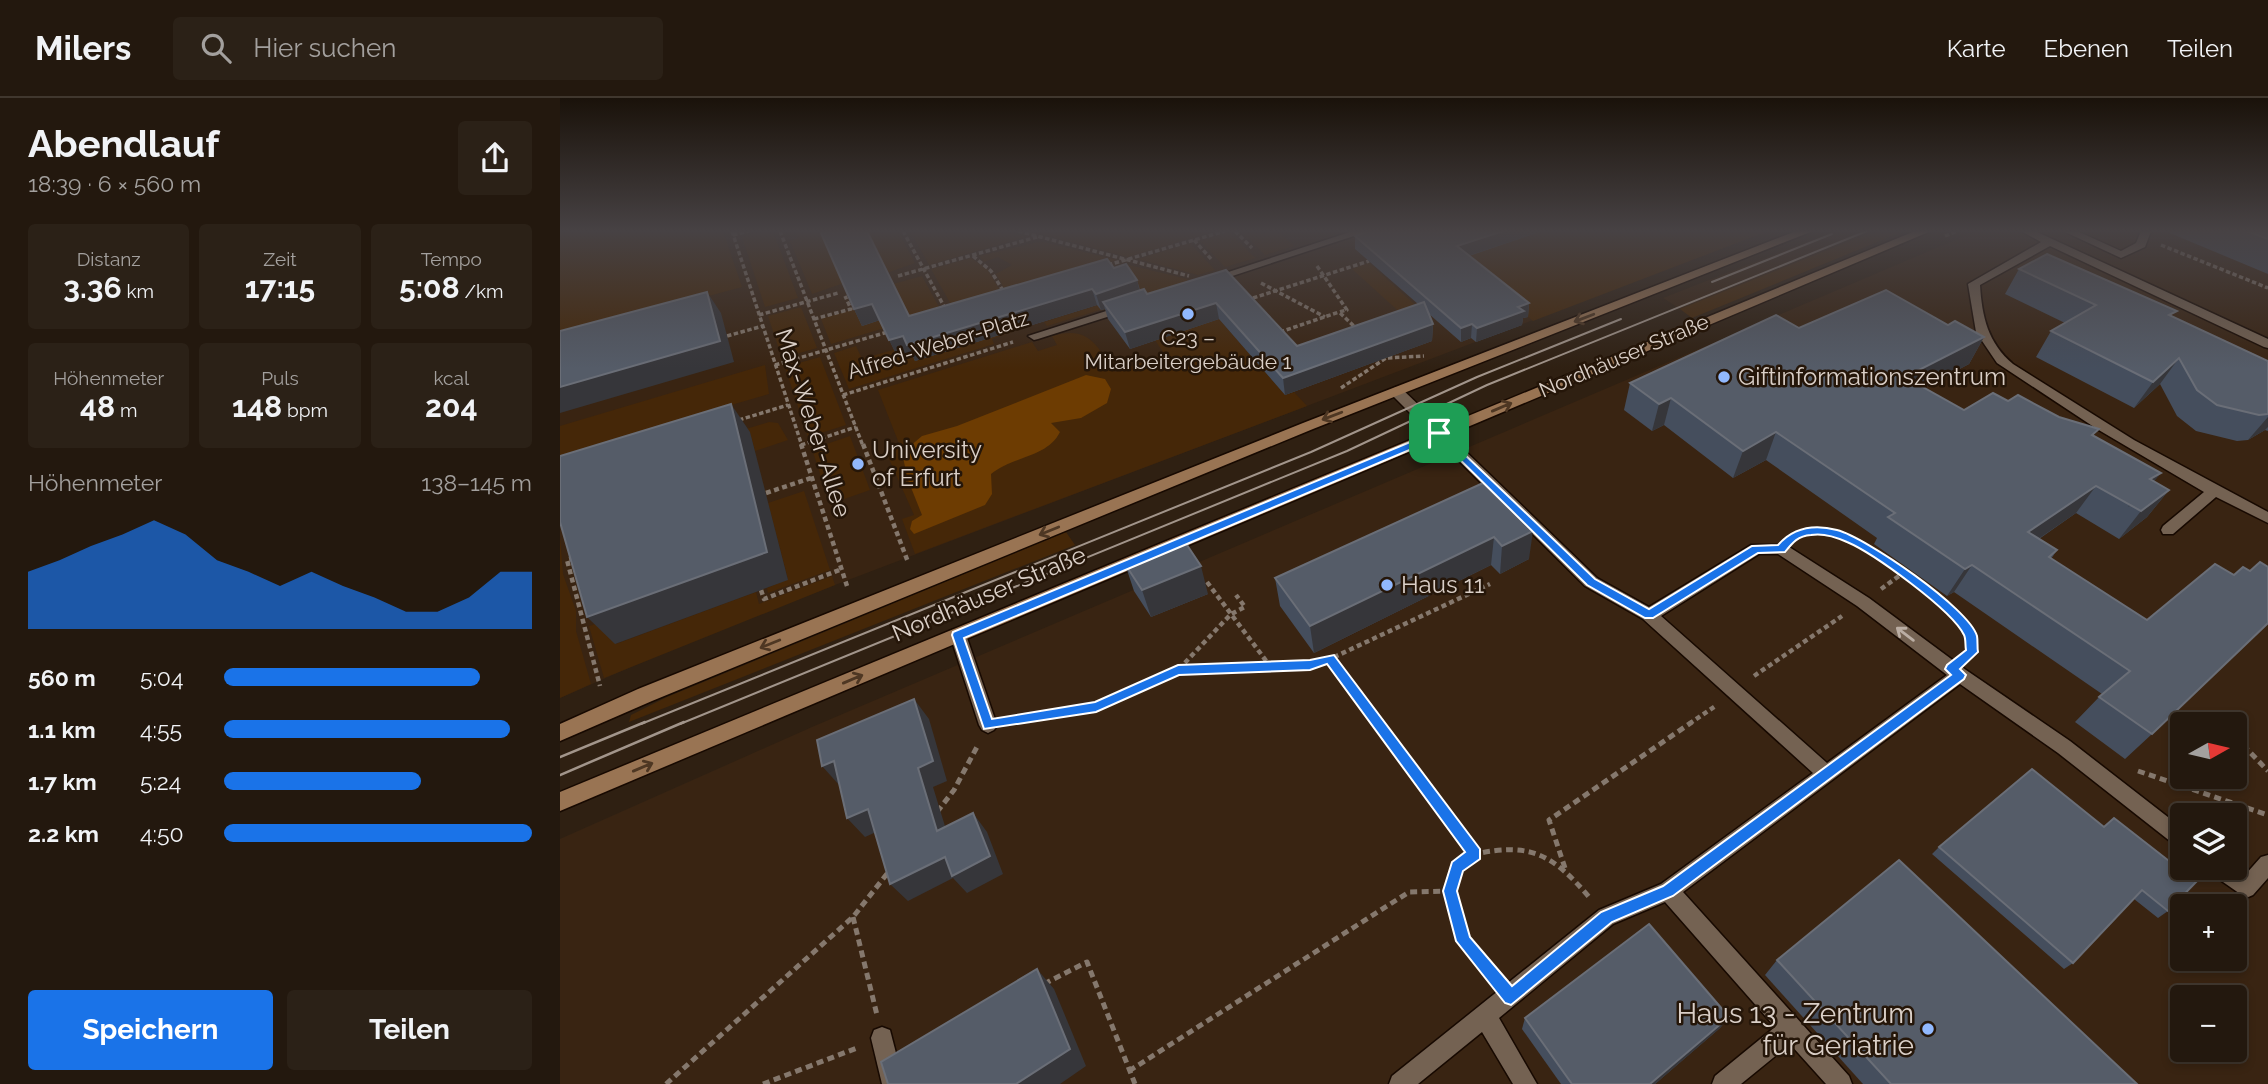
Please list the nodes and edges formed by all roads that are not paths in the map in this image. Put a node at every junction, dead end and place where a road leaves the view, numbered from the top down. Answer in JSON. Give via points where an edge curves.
{"nodes":[{"id":1,"x":1219,"y":277,"type":"edge"},
{"id":2,"x":1689,"y":277,"type":"edge"},
{"id":3,"x":1814,"y":277,"type":"edge"},
{"id":4,"x":1987,"y":277,"type":"edge"},
{"id":5,"x":2124,"y":277,"type":"edge"},
{"id":6,"x":1200,"y":283,"type":"edge"},
{"id":7,"x":1136,"y":304,"type":"edge"},
{"id":8,"x":1034,"y":336,"type":"road end"},
{"id":9,"x":2268,"y":344,"type":"edge"},
{"id":10,"x":1396,"y":391,"type":"junction"},
{"id":11,"x":1439,"y":433,"type":"junction"},
{"id":12,"x":1453,"y":447,"type":"joint"},
{"id":13,"x":2214,"y":491,"type":"junction"},
{"id":14,"x":2268,"y":518,"type":"edge"},
{"id":15,"x":2168,"y":530,"type":"edge"},
{"id":16,"x":1649,"y":615,"type":"junction"},
{"id":17,"x":958,"y":635,"type":"junction"},
{"id":18,"x":1956,"y":672,"type":"junction"},
{"id":19,"x":988,"y":725,"type":"road end"},
{"id":20,"x":560,"y":733,"type":"edge"},
{"id":21,"x":1826,"y":774,"type":"junction"},
{"id":22,"x":560,"y":802,"type":"edge"},
{"id":23,"x":2170,"y":830,"type":"edge"},
{"id":24,"x":2268,"y":864,"type":"edge"},
{"id":25,"x":2236,"y":880,"type":"edge"},
{"id":26,"x":1668,"y":891,"type":"junction"},
{"id":27,"x":1485,"y":1016,"type":"junction"},
{"id":28,"x":1792,"y":1028,"type":"junction"},
{"id":29,"x":882,"y":1038,"type":"road end"},
{"id":30,"x":893,"y":1084,"type":"edge"},
{"id":31,"x":1400,"y":1084,"type":"edge"},
{"id":32,"x":1526,"y":1084,"type":"edge"},
{"id":33,"x":1723,"y":1084,"type":"edge"},
{"id":34,"x":1841,"y":1084,"type":"edge"}],
"edges":[{"from":1,"to":6,"type":"lane"},
{"from":2,"to":10,"type":"main road","name":"Nordhäuser Straße","one_way":true},
{"from":11,"to":3,"type":"main road","name":"Nordhäuser Straße","one_way":true},
{"from":4,"to":13,"type":"lane","via":[[1975,284],[1981,331],[2003,363]]},
{"from":5,"to":9,"type":"lane"},
{"from":7,"to":8,"type":"lane","name":"Alfred-Weber-Platz"},
{"from":10,"to":11,"type":"street"},
{"from":10,"to":20,"type":"main road","name":"Nordhäuser Straße","one_way":true},
{"from":11,"to":12,"type":"street"},
{"from":11,"to":17,"type":"main road","name":"Nordhäuser Straße"},
{"from":12,"to":16,"type":"lane","via":[[1591,582]]},
{"from":13,"to":14,"type":"lane"},
{"from":13,"to":15,"type":"lane"},
{"from":18,"to":16,"type":"lane","one_way":true,"via":[[1863,602],[1781,549],[1756,549]]},
{"from":16,"to":21,"type":"lane"},
{"from":17,"to":19,"type":"lane"},
{"from":22,"to":17,"type":"main road","name":"Nordhäuser Straße","one_way":true},
{"from":18,"to":21,"type":"lane"},
{"from":18,"to":23,"type":"lane","via":[[2064,747]]},
{"from":21,"to":26,"type":"lane"},
{"from":24,"to":25,"type":"lane","via":[[2246,888]]},
{"from":26,"to":27,"type":"lane","via":[[1606,917]]},
{"from":26,"to":28,"type":"lane"},
{"from":27,"to":31,"type":"lane"},
{"from":27,"to":32,"type":"lane"},
{"from":28,"to":33,"type":"lane"},
{"from":28,"to":34,"type":"lane"},
{"from":29,"to":30,"type":"lane"}]}
